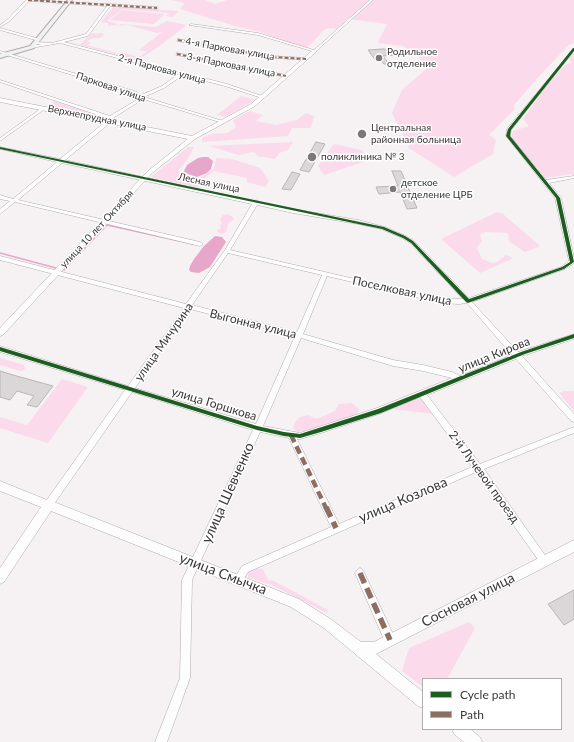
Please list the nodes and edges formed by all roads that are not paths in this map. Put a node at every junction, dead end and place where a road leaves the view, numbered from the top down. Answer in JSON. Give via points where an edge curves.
{"nodes":[{"id":1,"x":28,"y":0,"type":"edge"},
{"id":2,"x":372,"y":0,"type":"edge"},
{"id":3,"x":69,"y":1,"type":"edge"},
{"id":4,"x":108,"y":4,"type":"junction"},
{"id":5,"x":157,"y":8,"type":"dead end"},
{"id":6,"x":191,"y":25,"type":"dead end"},
{"id":7,"x":0,"y":27,"type":"edge"},
{"id":8,"x":178,"y":40,"type":"dead end"},
{"id":9,"x":37,"y":41,"type":"junction"},
{"id":10,"x":61,"y":42,"type":"junction"},
{"id":11,"x":52,"y":44,"type":"junction"},
{"id":12,"x":32,"y":47,"type":"junction"},
{"id":13,"x":574,"y":49,"type":"edge"},
{"id":14,"x":315,"y":51,"type":"junction"},
{"id":15,"x":0,"y":52,"type":"edge"},
{"id":16,"x":8,"y":54,"type":"junction"},
{"id":17,"x":177,"y":54,"type":"dead end"},
{"id":18,"x":0,"y":56,"type":"edge"},
{"id":19,"x":306,"y":58,"type":"junction"},
{"id":20,"x":182,"y":74,"type":"junction"},
{"id":21,"x":286,"y":76,"type":"junction"},
{"id":22,"x":0,"y":81,"type":"edge"},
{"id":23,"x":143,"y":97,"type":"junction"},
{"id":24,"x":262,"y":97,"type":"junction"},
{"id":25,"x":0,"y":100,"type":"edge"},
{"id":26,"x":44,"y":108,"type":"junction"},
{"id":27,"x":108,"y":120,"type":"junction"},
{"id":28,"x":221,"y":122,"type":"junction"},
{"id":29,"x":193,"y":138,"type":"junction"},
{"id":30,"x":0,"y":140,"type":"edge"},
{"id":31,"x":0,"y":148,"type":"edge"},
{"id":32,"x":60,"y":161,"type":"junction"},
{"id":33,"x":574,"y":177,"type":"edge"},
{"id":34,"x":143,"y":178,"type":"junction"},
{"id":35,"x":546,"y":182,"type":"junction"},
{"id":36,"x":0,"y":197,"type":"edge"},
{"id":37,"x":13,"y":201,"type":"junction"},
{"id":38,"x":256,"y":202,"type":"junction"},
{"id":39,"x":0,"y":212,"type":"edge"},
{"id":40,"x":103,"y":222,"type":"junction"},
{"id":41,"x":200,"y":244,"type":"dead end"},
{"id":42,"x":227,"y":251,"type":"junction"},
{"id":43,"x":0,"y":258,"type":"edge"},
{"id":44,"x":573,"y":262,"type":"edge"},
{"id":45,"x":56,"y":272,"type":"junction"},
{"id":46,"x":325,"y":274,"type":"junction"},
{"id":47,"x":468,"y":301,"type":"junction"},
{"id":48,"x":188,"y":308,"type":"junction"},
{"id":49,"x":0,"y":333,"type":"edge"},
{"id":50,"x":299,"y":335,"type":"junction"},
{"id":51,"x":574,"y":336,"type":"edge"},
{"id":52,"x":0,"y":349,"type":"edge"},
{"id":53,"x":517,"y":355,"type":"junction"},
{"id":54,"x":460,"y":379,"type":"junction"},
{"id":55,"x":130,"y":390,"type":"junction"},
{"id":56,"x":422,"y":394,"type":"junction"},
{"id":57,"x":574,"y":419,"type":"edge"},
{"id":58,"x":257,"y":428,"type":"junction"},
{"id":59,"x":574,"y":430,"type":"edge"},
{"id":60,"x":291,"y":435,"type":"junction"},
{"id":61,"x":478,"y":468,"type":"junction"},
{"id":62,"x":0,"y":486,"type":"edge"},
{"id":63,"x":49,"y":504,"type":"junction"},
{"id":64,"x":336,"y":528,"type":"junction"},
{"id":65,"x":574,"y":546,"type":"edge"},
{"id":66,"x":544,"y":561,"type":"junction"},
{"id":67,"x":196,"y":563,"type":"junction"},
{"id":68,"x":360,"y":573,"type":"dead end"},
{"id":69,"x":0,"y":578,"type":"edge"},
{"id":70,"x":239,"y":580,"type":"junction"},
{"id":71,"x":390,"y":640,"type":"junction"},
{"id":72,"x":360,"y":650,"type":"junction"},
{"id":73,"x":422,"y":700,"type":"edge"},
{"id":74,"x":460,"y":730,"type":"edge"},
{"id":75,"x":161,"y":742,"type":"edge"},
{"id":76,"x":475,"y":742,"type":"edge"}],
"edges":[{"from":1,"to":3,"type":"street"},
{"from":1,"to":7,"type":"street"},
{"from":2,"to":14,"type":"street"},
{"from":3,"to":4,"type":"street"},
{"from":3,"to":9,"type":"main road"},
{"from":4,"to":5,"type":"street"},
{"from":4,"to":10,"type":"street","via":[[87,35]]},
{"from":6,"to":14,"type":"street","name":"4-я Парковая улица","via":[[258,34]]},
{"from":7,"to":9,"type":"street"},
{"from":8,"to":19,"type":"street","name":"4-я Парковая улица","via":[[274,57]]},
{"from":9,"to":11,"type":"street"},
{"from":9,"to":12,"type":"main road"},
{"from":10,"to":11,"type":"street"},
{"from":10,"to":20,"type":"street","name":"2-я Парковая улица"},
{"from":11,"to":12,"type":"street"},
{"from":12,"to":16,"type":"main road"},
{"from":13,"to":35,"type":"street","via":[[509,130],[508,136]]},
{"from":14,"to":19,"type":"street","name":"улица 10 лет Октября"},
{"from":15,"to":16,"type":"street","name":"Парковая улица"},
{"from":16,"to":18,"type":"main road"},
{"from":16,"to":23,"type":"street","name":"Парковая улица"},
{"from":17,"to":21,"type":"street","name":"3-я Парковая улица"},
{"from":19,"to":21,"type":"street","name":"улица 10 лет Октября"},
{"from":20,"to":23,"type":"street"},
{"from":20,"to":24,"type":"street","name":"2-я Парковая улица"},
{"from":21,"to":24,"type":"street","name":"улица 10 лет Октября"},
{"from":22,"to":27,"type":"street"},
{"from":23,"to":27,"type":"street"},
{"from":23,"to":28,"type":"street","name":"Парковая улица"},
{"from":24,"to":28,"type":"street","name":"улица 10 лет Октября"},
{"from":25,"to":26,"type":"street","name":"Верхнепрудная улица"},
{"from":26,"to":27,"type":"street","name":"Верхнепрудная улица"},
{"from":26,"to":30,"type":"street"},
{"from":27,"to":29,"type":"street","name":"Верхнепрудная улица"},
{"from":27,"to":32,"type":"street"},
{"from":28,"to":29,"type":"street","name":"улица 10 лет Октября"},
{"from":29,"to":34,"type":"street","name":"улица 10 лет Октября"},
{"from":31,"to":32,"type":"street","name":"Лесная улица"},
{"from":32,"to":34,"type":"street","name":"Лесная улица"},
{"from":32,"to":37,"type":"street"},
{"from":33,"to":35,"type":"street"},
{"from":34,"to":38,"type":"street","name":"Лесная улица"},
{"from":34,"to":40,"type":"street","name":"улица 10 лет Октября"},
{"from":35,"to":44,"type":"street","via":[[558,198]]},
{"from":36,"to":37,"type":"street"},
{"from":37,"to":39,"type":"street"},
{"from":37,"to":40,"type":"street"},
{"from":38,"to":42,"type":"street","name":"улица Мичурина"},
{"from":38,"to":47,"type":"street","name":"Лесная улица","via":[[383,228],[404,236]]},
{"from":40,"to":41,"type":"street"},
{"from":40,"to":45,"type":"street","name":"улица 10 лет Октября"},
{"from":42,"to":46,"type":"street","name":"Поселковая улица"},
{"from":42,"to":48,"type":"street","name":"улица Мичурина"},
{"from":43,"to":45,"type":"street","name":"Выгонная улица"},
{"from":44,"to":47,"type":"street","name":"Поселковая улица","via":[[563,268]]},
{"from":45,"to":48,"type":"street","name":"Выгонная улица"},
{"from":45,"to":49,"type":"street","name":"улица 10 лет Октября"},
{"from":46,"to":47,"type":"street","name":"Поселковая улица","via":[[441,301]]},
{"from":46,"to":50,"type":"street","name":"улица Шевченко"},
{"from":47,"to":53,"type":"street","name":"Лесная улица"},
{"from":48,"to":50,"type":"street","name":"Выгонная улица"},
{"from":48,"to":55,"type":"street","name":"улица Мичурина"},
{"from":50,"to":54,"type":"street","name":"Выгонная улица","via":[[393,363],[424,368]]},
{"from":50,"to":58,"type":"street","name":"улица Шевченко"},
{"from":51,"to":53,"type":"street","name":"улица Кирова"},
{"from":52,"to":55,"type":"street","name":"улица Горшкова"},
{"from":53,"to":54,"type":"street","name":"улица Кирова"},
{"from":53,"to":57,"type":"street","name":"Лесная улица"},
{"from":54,"to":56,"type":"street","name":"улица Кирова"},
{"from":55,"to":58,"type":"street","name":"улица Горшкова"},
{"from":55,"to":63,"type":"street","name":"улица Мичурина"},
{"from":56,"to":60,"type":"street","name":"улица Горшкова","via":[[321,430],[300,436]]},
{"from":56,"to":61,"type":"street","name":"2-й Лучевой проезд"},
{"from":58,"to":60,"type":"street","name":"улица Горшкова"},
{"from":58,"to":67,"type":"street","name":"улица Шевченко"},
{"from":59,"to":61,"type":"street","name":"улица Козлова"},
{"from":60,"to":64,"type":"street"},
{"from":61,"to":64,"type":"street","name":"улица Козлова"},
{"from":61,"to":66,"type":"street","name":"2-й Лучевой проезд"},
{"from":62,"to":63,"type":"street","name":"улица Смычка"},
{"from":63,"to":67,"type":"street","name":"улица Смычка"},
{"from":63,"to":69,"type":"street","name":"улица Мичурина"},
{"from":64,"to":70,"type":"street","name":"улица Козлова","via":[[245,569]]},
{"from":65,"to":66,"type":"street","name":"Сосновая улица"},
{"from":66,"to":71,"type":"street","name":"Сосновая улица"},
{"from":67,"to":70,"type":"street","name":"улица Смычка"},
{"from":67,"to":75,"type":"street","name":"улица Шевченко","via":[[187,580],[185,678]]},
{"from":68,"to":71,"type":"street"},
{"from":70,"to":72,"type":"street","name":"улица Смычка","via":[[295,603],[314,614]]},
{"from":71,"to":72,"type":"street","name":"Сосновая улица","via":[[375,648]]},
{"from":72,"to":73,"type":"street","name":"улица Смычка"},
{"from":74,"to":76,"type":"street"}]}
